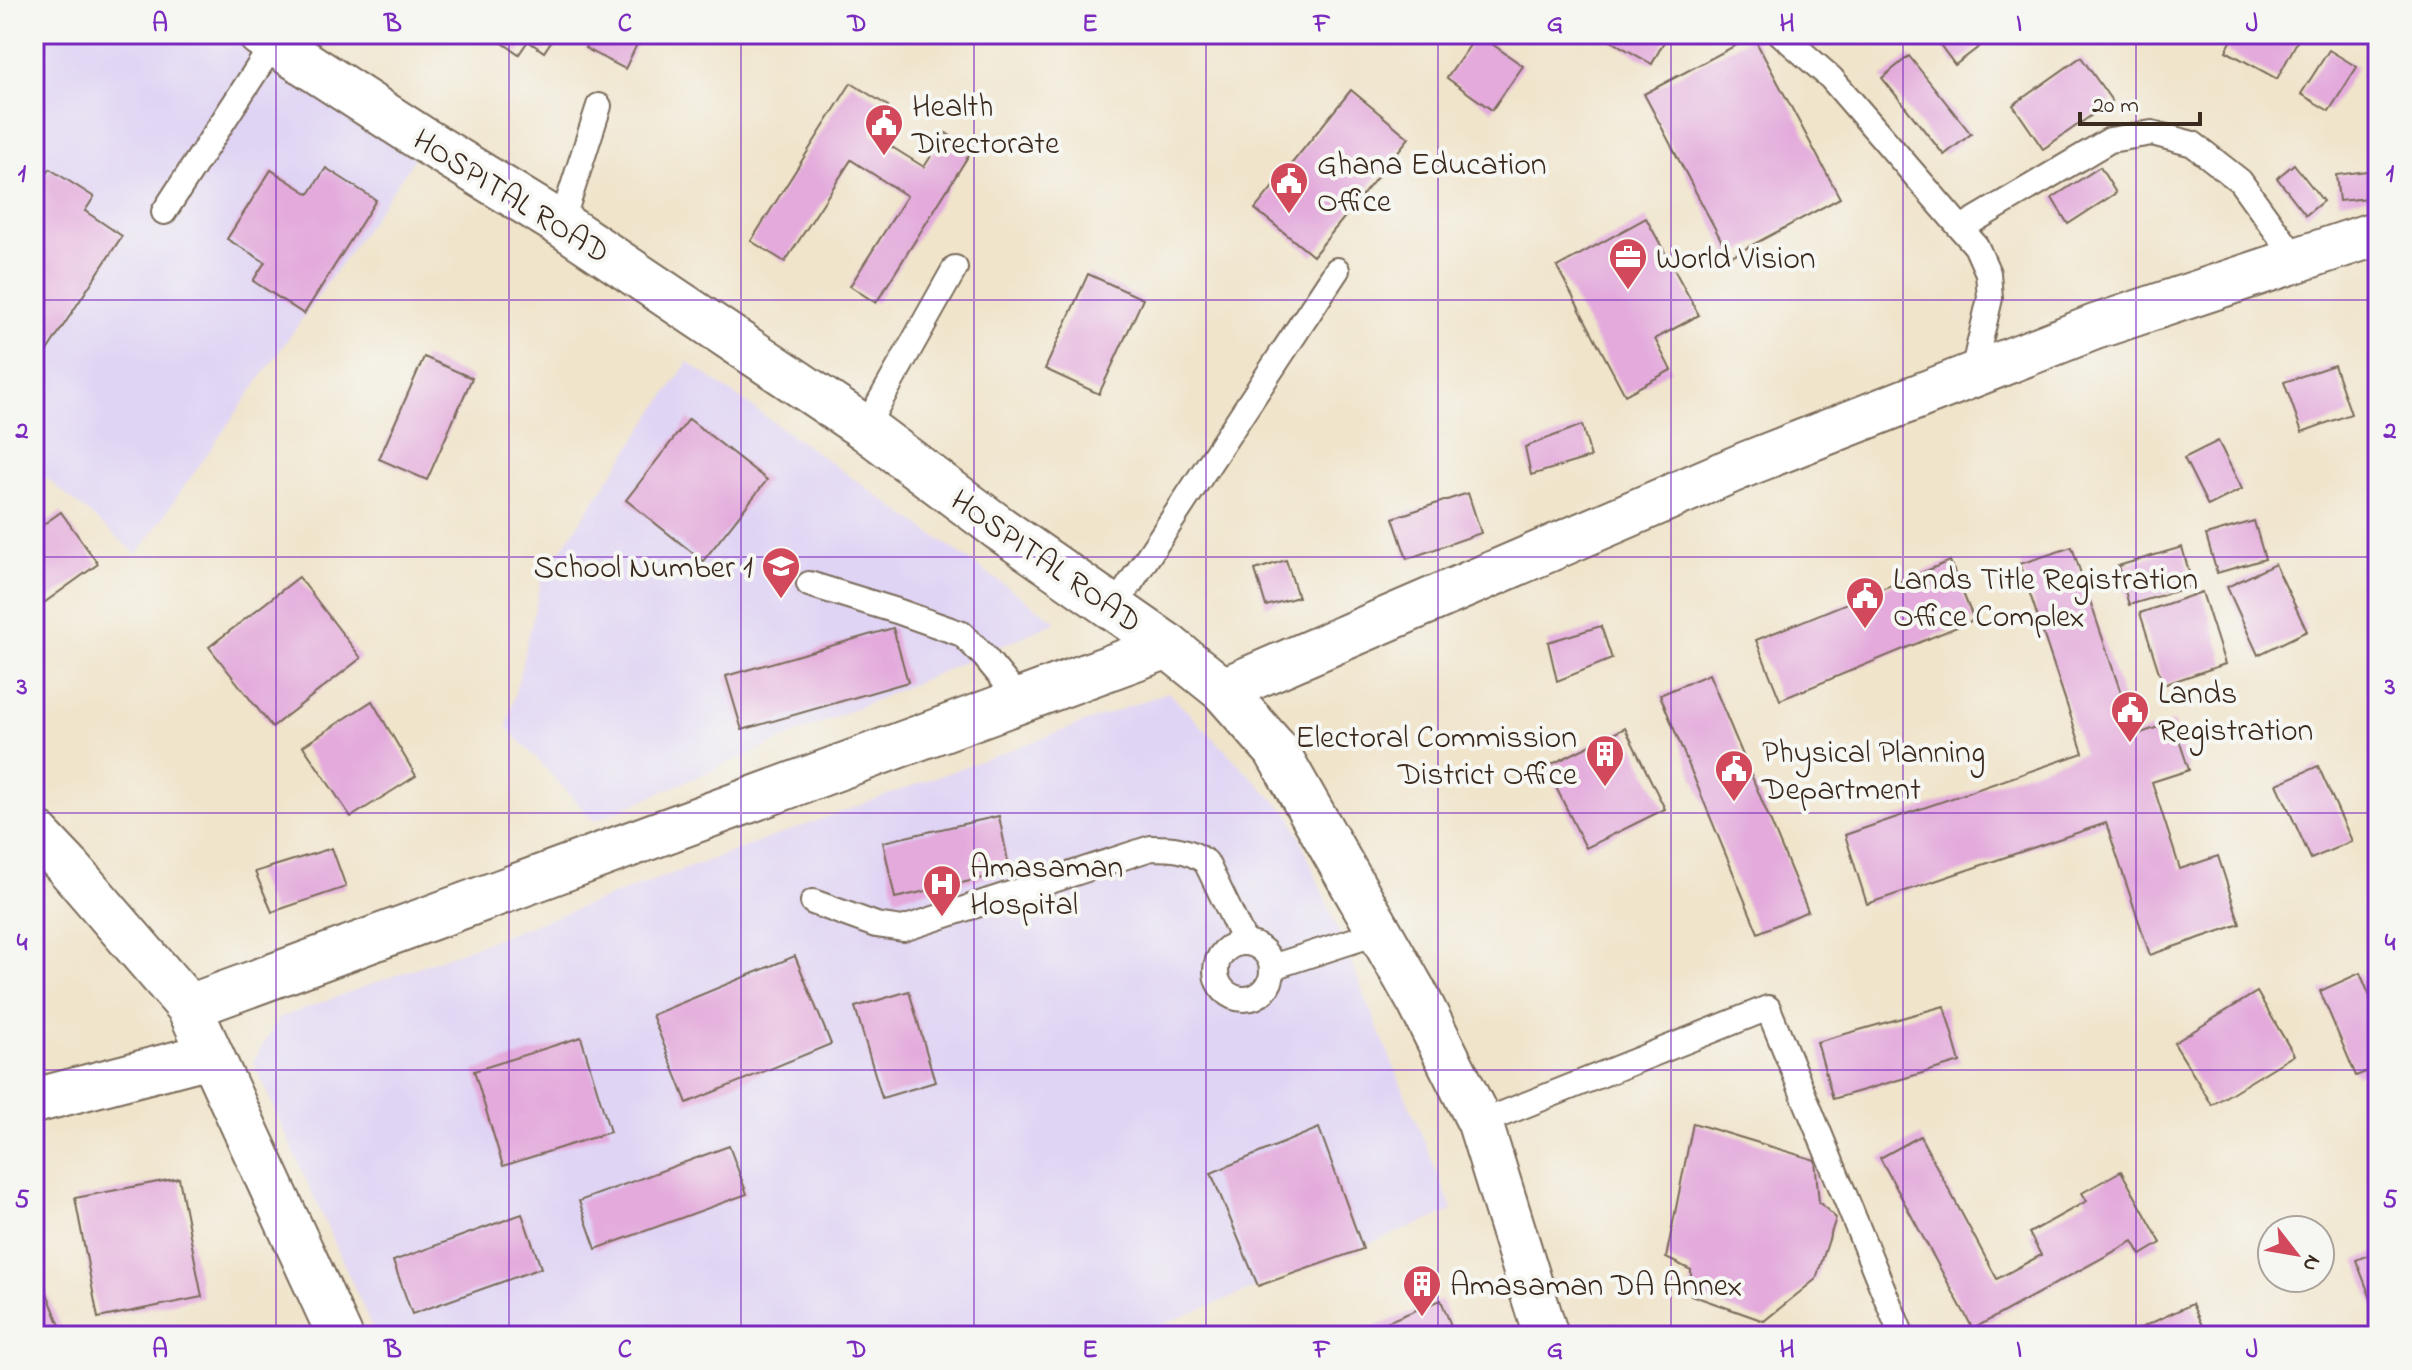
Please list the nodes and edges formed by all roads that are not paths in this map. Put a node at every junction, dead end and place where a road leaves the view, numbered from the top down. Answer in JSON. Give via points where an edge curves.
{"nodes":[{"id":1,"x":1781,"y":34,"type":"edge"},
{"id":2,"x":267,"y":38,"type":"edge"},
{"id":3,"x":599,"y":106,"type":"dead end"},
{"id":4,"x":164,"y":212,"type":"dead end"},
{"id":5,"x":561,"y":224,"type":"junction"},
{"id":6,"x":1961,"y":228,"type":"junction"},
{"id":7,"x":2378,"y":233,"type":"edge"},
{"id":8,"x":2297,"y":260,"type":"junction"},
{"id":9,"x":955,"y":268,"type":"dead end"},
{"id":10,"x":1337,"y":270,"type":"dead end"},
{"id":11,"x":1972,"y":376,"type":"junction"},
{"id":12,"x":865,"y":428,"type":"junction"},
{"id":13,"x":809,"y":584,"type":"dead end"},
{"id":14,"x":1114,"y":608,"type":"junction"},
{"id":15,"x":1168,"y":646,"type":"junction"},
{"id":16,"x":1223,"y":690,"type":"junction"},
{"id":17,"x":1021,"y":701,"type":"junction"},
{"id":18,"x":34,"y":831,"type":"edge"},
{"id":19,"x":813,"y":902,"type":"dead end"},
{"id":20,"x":1380,"y":932,"type":"junction"},
{"id":21,"x":1245,"y":943,"type":"junction"},
{"id":22,"x":1272,"y":967,"type":"junction"},
{"id":23,"x":189,"y":1007,"type":"junction"},
{"id":24,"x":210,"y":1055,"type":"junction"},
{"id":25,"x":34,"y":1101,"type":"edge"},
{"id":26,"x":1480,"y":1123,"type":"junction"},
{"id":27,"x":334,"y":1335,"type":"edge"},
{"id":28,"x":1546,"y":1336,"type":"edge"},
{"id":29,"x":1902,"y":1336,"type":"edge"}],
"edges":[{"from":1,"to":6,"type":"lane","via":[[1831,78]]},
{"from":2,"to":4,"type":"lane"},
{"from":2,"to":5,"type":"street","name":"HOSPITAL ROAD"},
{"from":3,"to":5,"type":"lane"},
{"from":5,"to":12,"type":"street","name":"HOSPITAL ROAD"},
{"from":6,"to":8,"type":"lane","via":[[2110,140],[2152,133],[2193,144],[2240,181]]},
{"from":6,"to":11,"type":"lane","via":[[1988,273],[1990,298]]},
{"from":7,"to":8,"type":"street"},
{"from":8,"to":11,"type":"street","via":[[2095,327]]},
{"from":9,"to":12,"type":"lane"},
{"from":10,"to":14,"type":"lane"},
{"from":11,"to":16,"type":"street","via":[[1749,463]]},
{"from":12,"to":14,"type":"street","name":"HOSPITAL ROAD"},
{"from":13,"to":17,"type":"lane","via":[[962,634]]},
{"from":14,"to":15,"type":"street","name":"HOSPITAL ROAD"},
{"from":15,"to":16,"type":"street","name":"HOSPITAL ROAD"},
{"from":15,"to":17,"type":"street"},
{"from":16,"to":20,"type":"street","name":"HOSPITAL ROAD","via":[[1276,750]]},
{"from":17,"to":23,"type":"street"},
{"from":18,"to":23,"type":"street"},
{"from":19,"to":21,"type":"lane","via":[[903,929],[1151,848],[1178,848],[1206,862]]},
{"from":20,"to":22,"type":"lane"},
{"from":20,"to":26,"type":"street","name":"HOSPITAL ROAD"},
{"from":21,"to":22,"type":"lane","via":[[1263,950]]},
{"from":21,"to":22,"type":"lane","via":[[1220,956],[1216,975],[1225,992],[1252,998],[1267,986]]},
{"from":23,"to":24,"type":"street"},
{"from":24,"to":25,"type":"street"},
{"from":24,"to":27,"type":"street"},
{"from":26,"to":28,"type":"street","name":"HOSPITAL ROAD"},
{"from":26,"to":29,"type":"lane","via":[[1768,1008]]}]}
